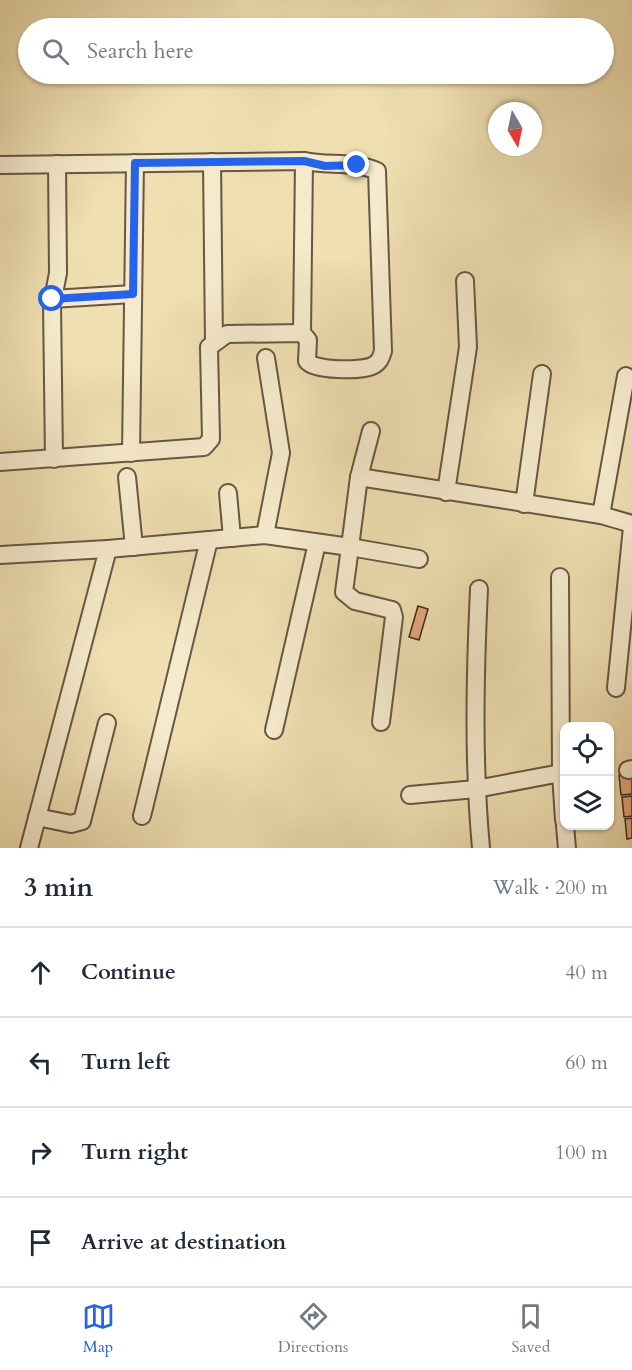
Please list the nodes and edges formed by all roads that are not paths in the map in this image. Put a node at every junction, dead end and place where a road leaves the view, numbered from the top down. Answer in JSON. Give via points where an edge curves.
{"nodes":[{"id":1,"x":304,"y":161,"type":"junction"},
{"id":2,"x":212,"y":162,"type":"junction"},
{"id":3,"x":135,"y":163,"type":"junction"},
{"id":4,"x":57,"y":164,"type":"junction"},
{"id":5,"x":0,"y":165,"type":"edge"},
{"id":6,"x":465,"y":281,"type":"dead end"},
{"id":7,"x":133,"y":294,"type":"junction"},
{"id":8,"x":52,"y":299,"type":"junction"},
{"id":9,"x":302,"y":333,"type":"junction"},
{"id":10,"x":214,"y":343,"type":"junction"},
{"id":11,"x":266,"y":358,"type":"dead end"},
{"id":12,"x":542,"y":374,"type":"dead end"},
{"id":13,"x":626,"y":376,"type":"dead end"},
{"id":14,"x":371,"y":430,"type":"dead end"},
{"id":15,"x":131,"y":453,"type":"junction"},
{"id":16,"x":54,"y":459,"type":"junction"},
{"id":17,"x":0,"y":462,"type":"edge"},
{"id":18,"x":127,"y":477,"type":"dead end"},
{"id":19,"x":360,"y":477,"type":"junction"},
{"id":20,"x":228,"y":492,"type":"dead end"},
{"id":21,"x":446,"y":492,"type":"junction"},
{"id":22,"x":524,"y":504,"type":"junction"},
{"id":23,"x":601,"y":515,"type":"junction"},
{"id":24,"x":632,"y":525,"type":"edge"},
{"id":25,"x":266,"y":535,"type":"junction"},
{"id":26,"x":232,"y":538,"type":"junction"},
{"id":27,"x":209,"y":540,"type":"junction"},
{"id":28,"x":317,"y":543,"type":"junction"},
{"id":29,"x":134,"y":547,"type":"junction"},
{"id":30,"x":350,"y":547,"type":"junction"},
{"id":31,"x":108,"y":549,"type":"junction"},
{"id":32,"x":0,"y":555,"type":"edge"},
{"id":33,"x":419,"y":559,"type":"dead end"},
{"id":34,"x":560,"y":576,"type":"dead end"},
{"id":35,"x":479,"y":589,"type":"dead end"},
{"id":36,"x":616,"y":688,"type":"dead end"},
{"id":37,"x":381,"y":722,"type":"dead end"},
{"id":38,"x":561,"y":722,"type":"edge"},
{"id":39,"x":107,"y":723,"type":"dead end"},
{"id":40,"x":274,"y":730,"type":"dead end"},
{"id":41,"x":560,"y":773,"type":"edge"},
{"id":42,"x":476,"y":789,"type":"junction"},
{"id":43,"x":410,"y":795,"type":"dead end"},
{"id":44,"x":142,"y":816,"type":"dead end"},
{"id":45,"x":38,"y":817,"type":"junction"},
{"id":46,"x":565,"y":830,"type":"edge"},
{"id":47,"x":29,"y":848,"type":"edge"},
{"id":48,"x":481,"y":848,"type":"edge"},
{"id":49,"x":567,"y":848,"type":"edge"}],
"edges":[{"from":1,"to":2,"type":"street"},
{"from":1,"to":9,"type":"street"},
{"from":1,"to":9,"type":"street","via":[[325,166],[368,166],[377,171],[383,351],[379,362],[370,367],[316,368],[308,361],[308,340]]},
{"from":2,"to":3,"type":"street"},
{"from":2,"to":10,"type":"street"},
{"from":3,"to":4,"type":"street"},
{"from":3,"to":7,"type":"street"},
{"from":4,"to":5,"type":"street"},
{"from":4,"to":8,"type":"street","via":[[58,273]]},
{"from":6,"to":21,"type":"street","via":[[468,347]]},
{"from":7,"to":8,"type":"street"},
{"from":7,"to":15,"type":"street"},
{"from":8,"to":16,"type":"street"},
{"from":9,"to":10,"type":"street","via":[[227,334]]},
{"from":10,"to":15,"type":"street","via":[[208,353],[208,444]]},
{"from":11,"to":25,"type":"street","via":[[281,453]]},
{"from":12,"to":22,"type":"street"},
{"from":13,"to":23,"type":"street"},
{"from":14,"to":19,"type":"street"},
{"from":15,"to":16,"type":"street"},
{"from":16,"to":17,"type":"street"},
{"from":18,"to":29,"type":"street"},
{"from":19,"to":21,"type":"street"},
{"from":19,"to":30,"type":"street"},
{"from":20,"to":26,"type":"street"},
{"from":21,"to":22,"type":"street"},
{"from":22,"to":23,"type":"street"},
{"from":23,"to":24,"type":"street"},
{"from":24,"to":36,"type":"street"},
{"from":25,"to":26,"type":"street"},
{"from":25,"to":28,"type":"street"},
{"from":26,"to":27,"type":"street"},
{"from":27,"to":29,"type":"street"},
{"from":27,"to":44,"type":"street"},
{"from":28,"to":30,"type":"street"},
{"from":28,"to":40,"type":"street"},
{"from":29,"to":31,"type":"street"},
{"from":30,"to":33,"type":"street"},
{"from":30,"to":37,"type":"street","via":[[345,592],[348,598],[392,610],[394,617]]},
{"from":31,"to":32,"type":"street"},
{"from":31,"to":45,"type":"street"},
{"from":34,"to":38,"type":"street"},
{"from":35,"to":42,"type":"street","via":[[474,707]]},
{"from":39,"to":45,"type":"street","via":[[82,821],[71,824]]},
{"from":41,"to":42,"type":"street"},
{"from":42,"to":43,"type":"street"},
{"from":42,"to":48,"type":"street"},
{"from":45,"to":47,"type":"street"},
{"from":46,"to":49,"type":"street"}]}
